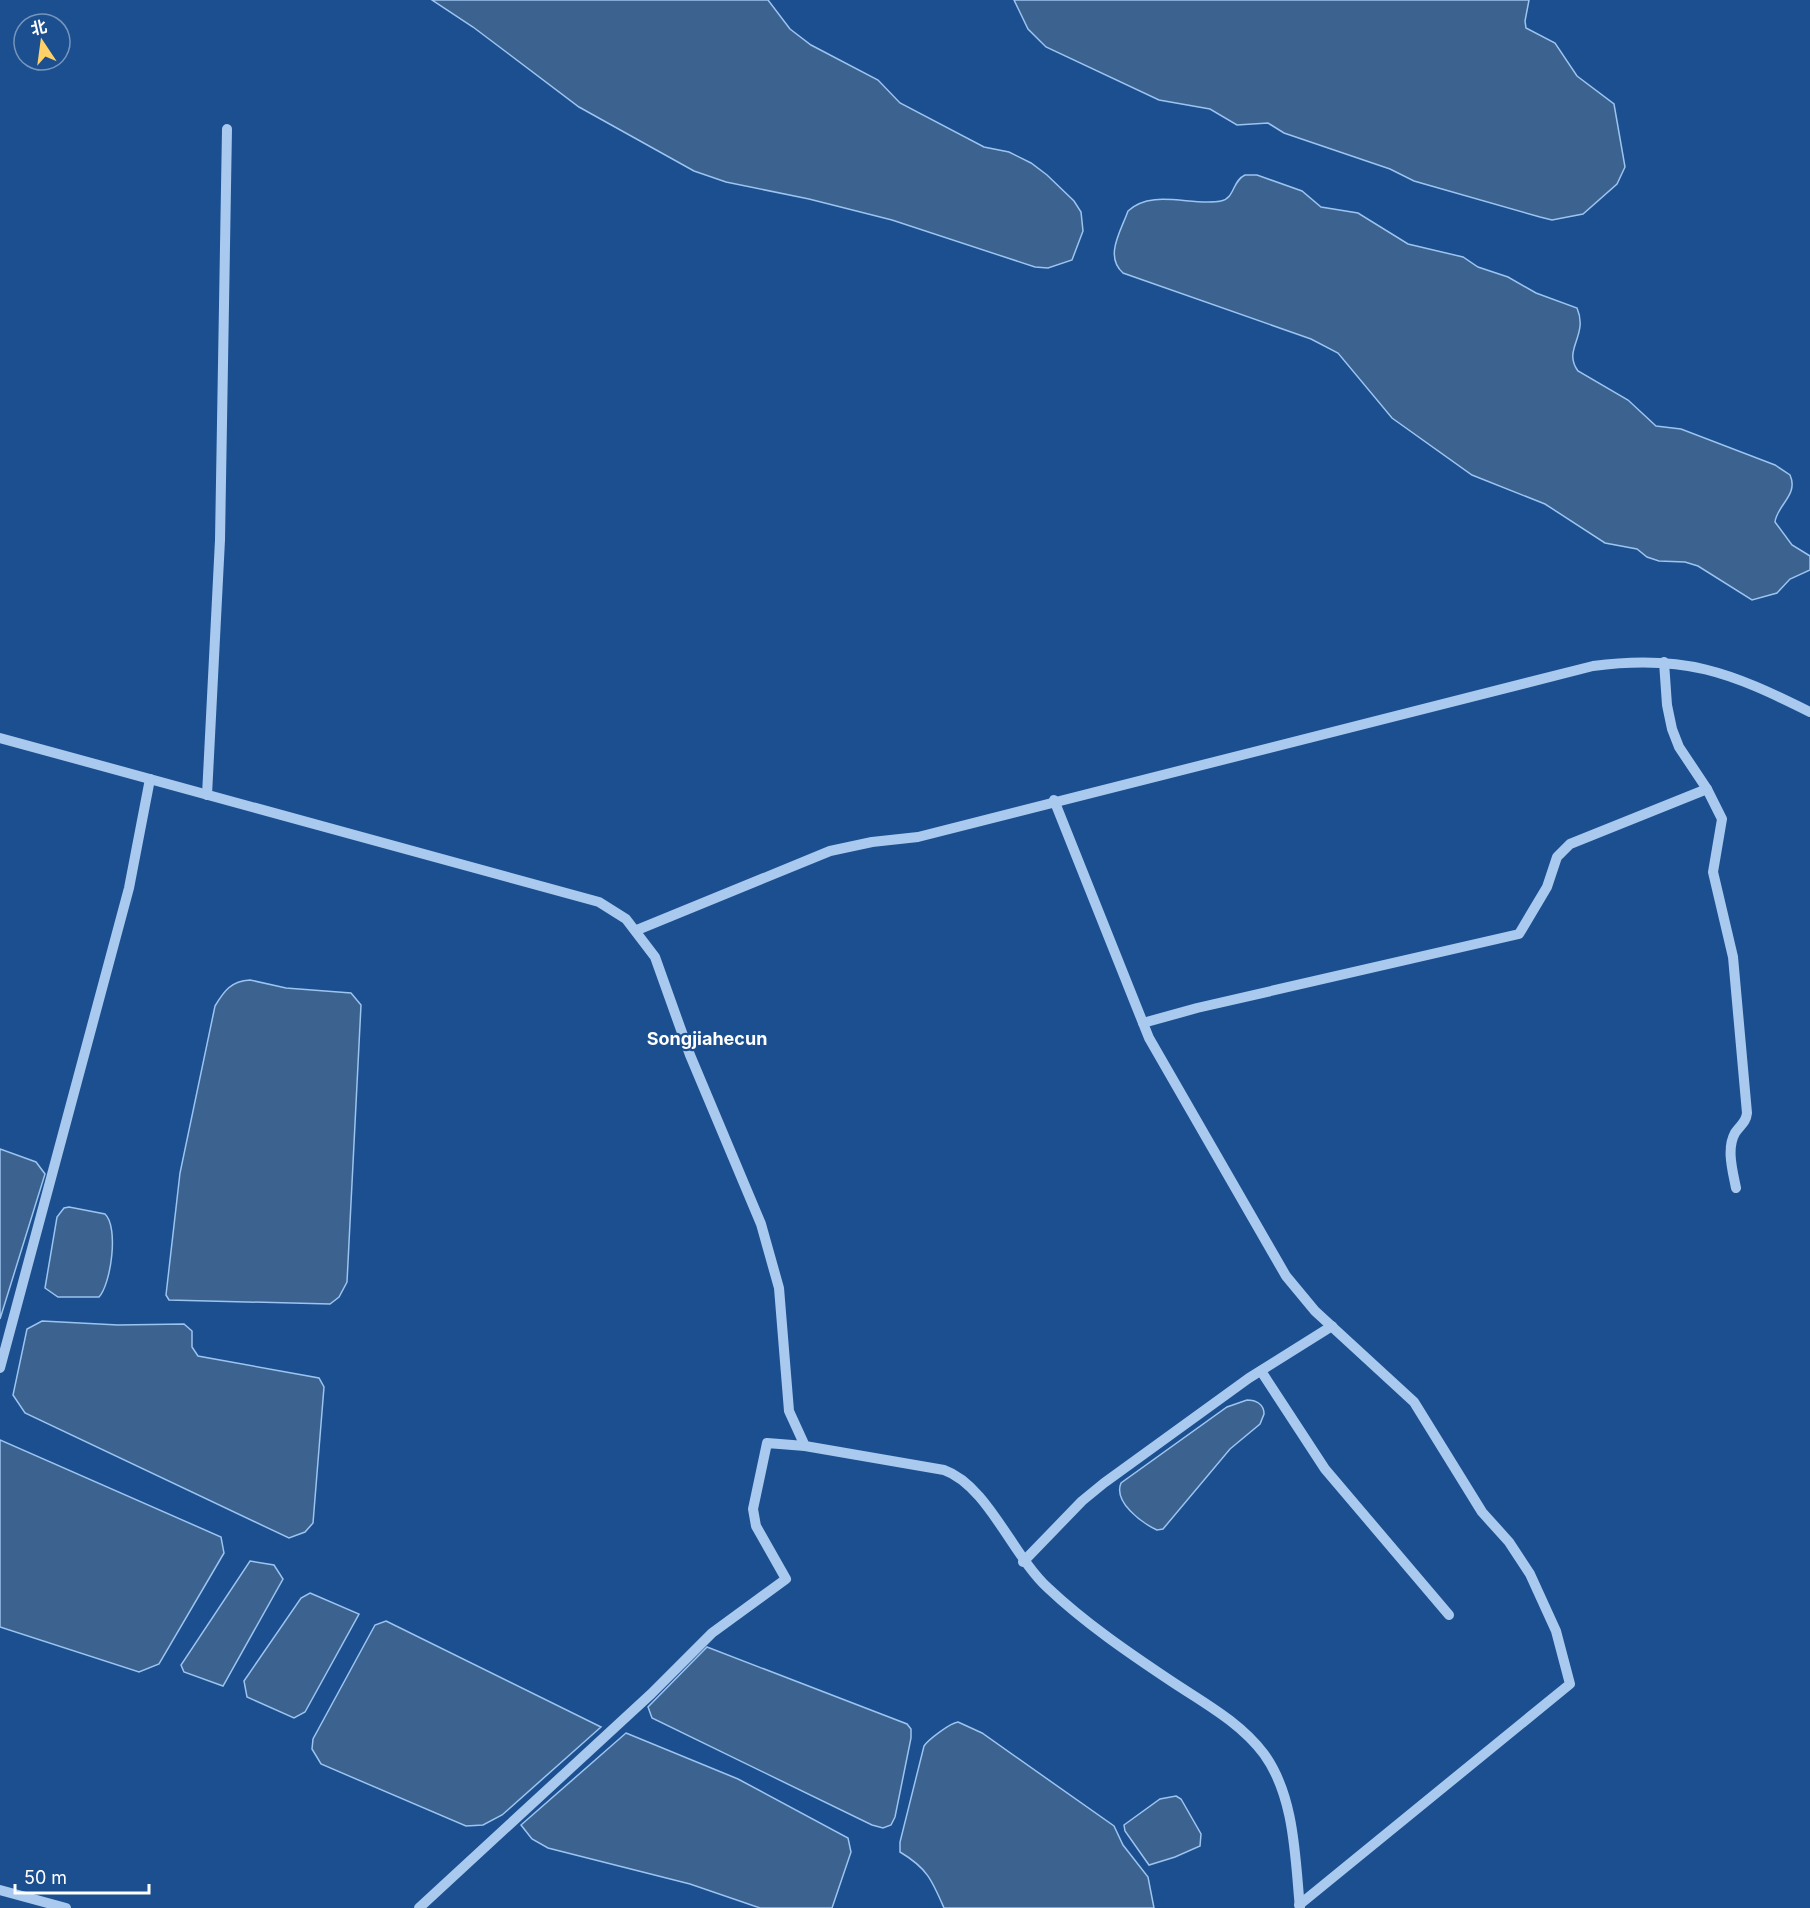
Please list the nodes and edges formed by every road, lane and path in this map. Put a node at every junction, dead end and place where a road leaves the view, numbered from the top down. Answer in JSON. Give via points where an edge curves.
{"nodes":[{"id":1,"x":227,"y":129,"type":"dead end"},
{"id":2,"x":1665,"y":662,"type":"junction"},
{"id":3,"x":1810,"y":712,"type":"edge"},
{"id":4,"x":0,"y":738,"type":"edge"},
{"id":5,"x":150,"y":779,"type":"junction"},
{"id":6,"x":1707,"y":789,"type":"junction"},
{"id":7,"x":207,"y":795,"type":"junction"},
{"id":8,"x":1054,"y":800,"type":"junction"},
{"id":9,"x":637,"y":930,"type":"junction"},
{"id":10,"x":1143,"y":1023,"type":"junction"},
{"id":11,"x":1736,"y":1188,"type":"dead end"},
{"id":12,"x":1332,"y":1326,"type":"junction"},
{"id":13,"x":0,"y":1368,"type":"edge"},
{"id":14,"x":1261,"y":1371,"type":"junction"},
{"id":15,"x":805,"y":1446,"type":"junction"},
{"id":16,"x":1023,"y":1562,"type":"junction"},
{"id":17,"x":1449,"y":1615,"type":"dead end"},
{"id":18,"x":0,"y":1890,"type":"edge"},
{"id":19,"x":1299,"y":1907,"type":"edge"},
{"id":20,"x":66,"y":1908,"type":"edge"},
{"id":21,"x":418,"y":1908,"type":"edge"}],
"edges":[{"from":1,"to":7,"type":"street","via":[[220,540]]},
{"from":2,"to":3,"type":"street","via":[[1748,681]]},
{"from":2,"to":6,"type":"street","via":[[1672,729]]},
{"from":2,"to":8,"type":"street","via":[[1627,661],[1593,666]]},
{"from":4,"to":5,"type":"street"},
{"from":5,"to":7,"type":"street"},
{"from":5,"to":13,"type":"street","via":[[129,888]]},
{"from":6,"to":10,"type":"street","via":[[1570,844],[1557,857],[1547,887],[1519,934]]},
{"from":6,"to":11,"type":"street","via":[[1722,819],[1713,872],[1733,957],[1748,1113],[1731,1146]]},
{"from":7,"to":9,"type":"street","via":[[599,902]]},
{"from":8,"to":9,"type":"street","via":[[918,837],[830,851]]},
{"from":8,"to":10,"type":"street"},
{"from":9,"to":15,"type":"street","via":[[662,973],[690,1055],[761,1224],[779,1288],[789,1412]]},
{"from":10,"to":12,"type":"street","via":[[1286,1276]]},
{"from":12,"to":14,"type":"street"},
{"from":12,"to":19,"type":"street","via":[[1414,1402],[1482,1512],[1509,1542],[1530,1574],[1556,1631],[1570,1684]]},
{"from":14,"to":16,"type":"street","via":[[1104,1483]]},
{"from":14,"to":17,"type":"street","via":[[1325,1469]]},
{"from":15,"to":16,"type":"street","via":[[954,1474],[975,1490]]},
{"from":15,"to":21,"type":"street","via":[[767,1443],[754,1502],[756,1526],[786,1579],[712,1633]]},
{"from":16,"to":19,"type":"street","via":[[1047,1588],[1097,1628],[1219,1711],[1263,1754],[1277,1779],[1287,1812]]},
{"from":18,"to":20,"type":"street"}]}
